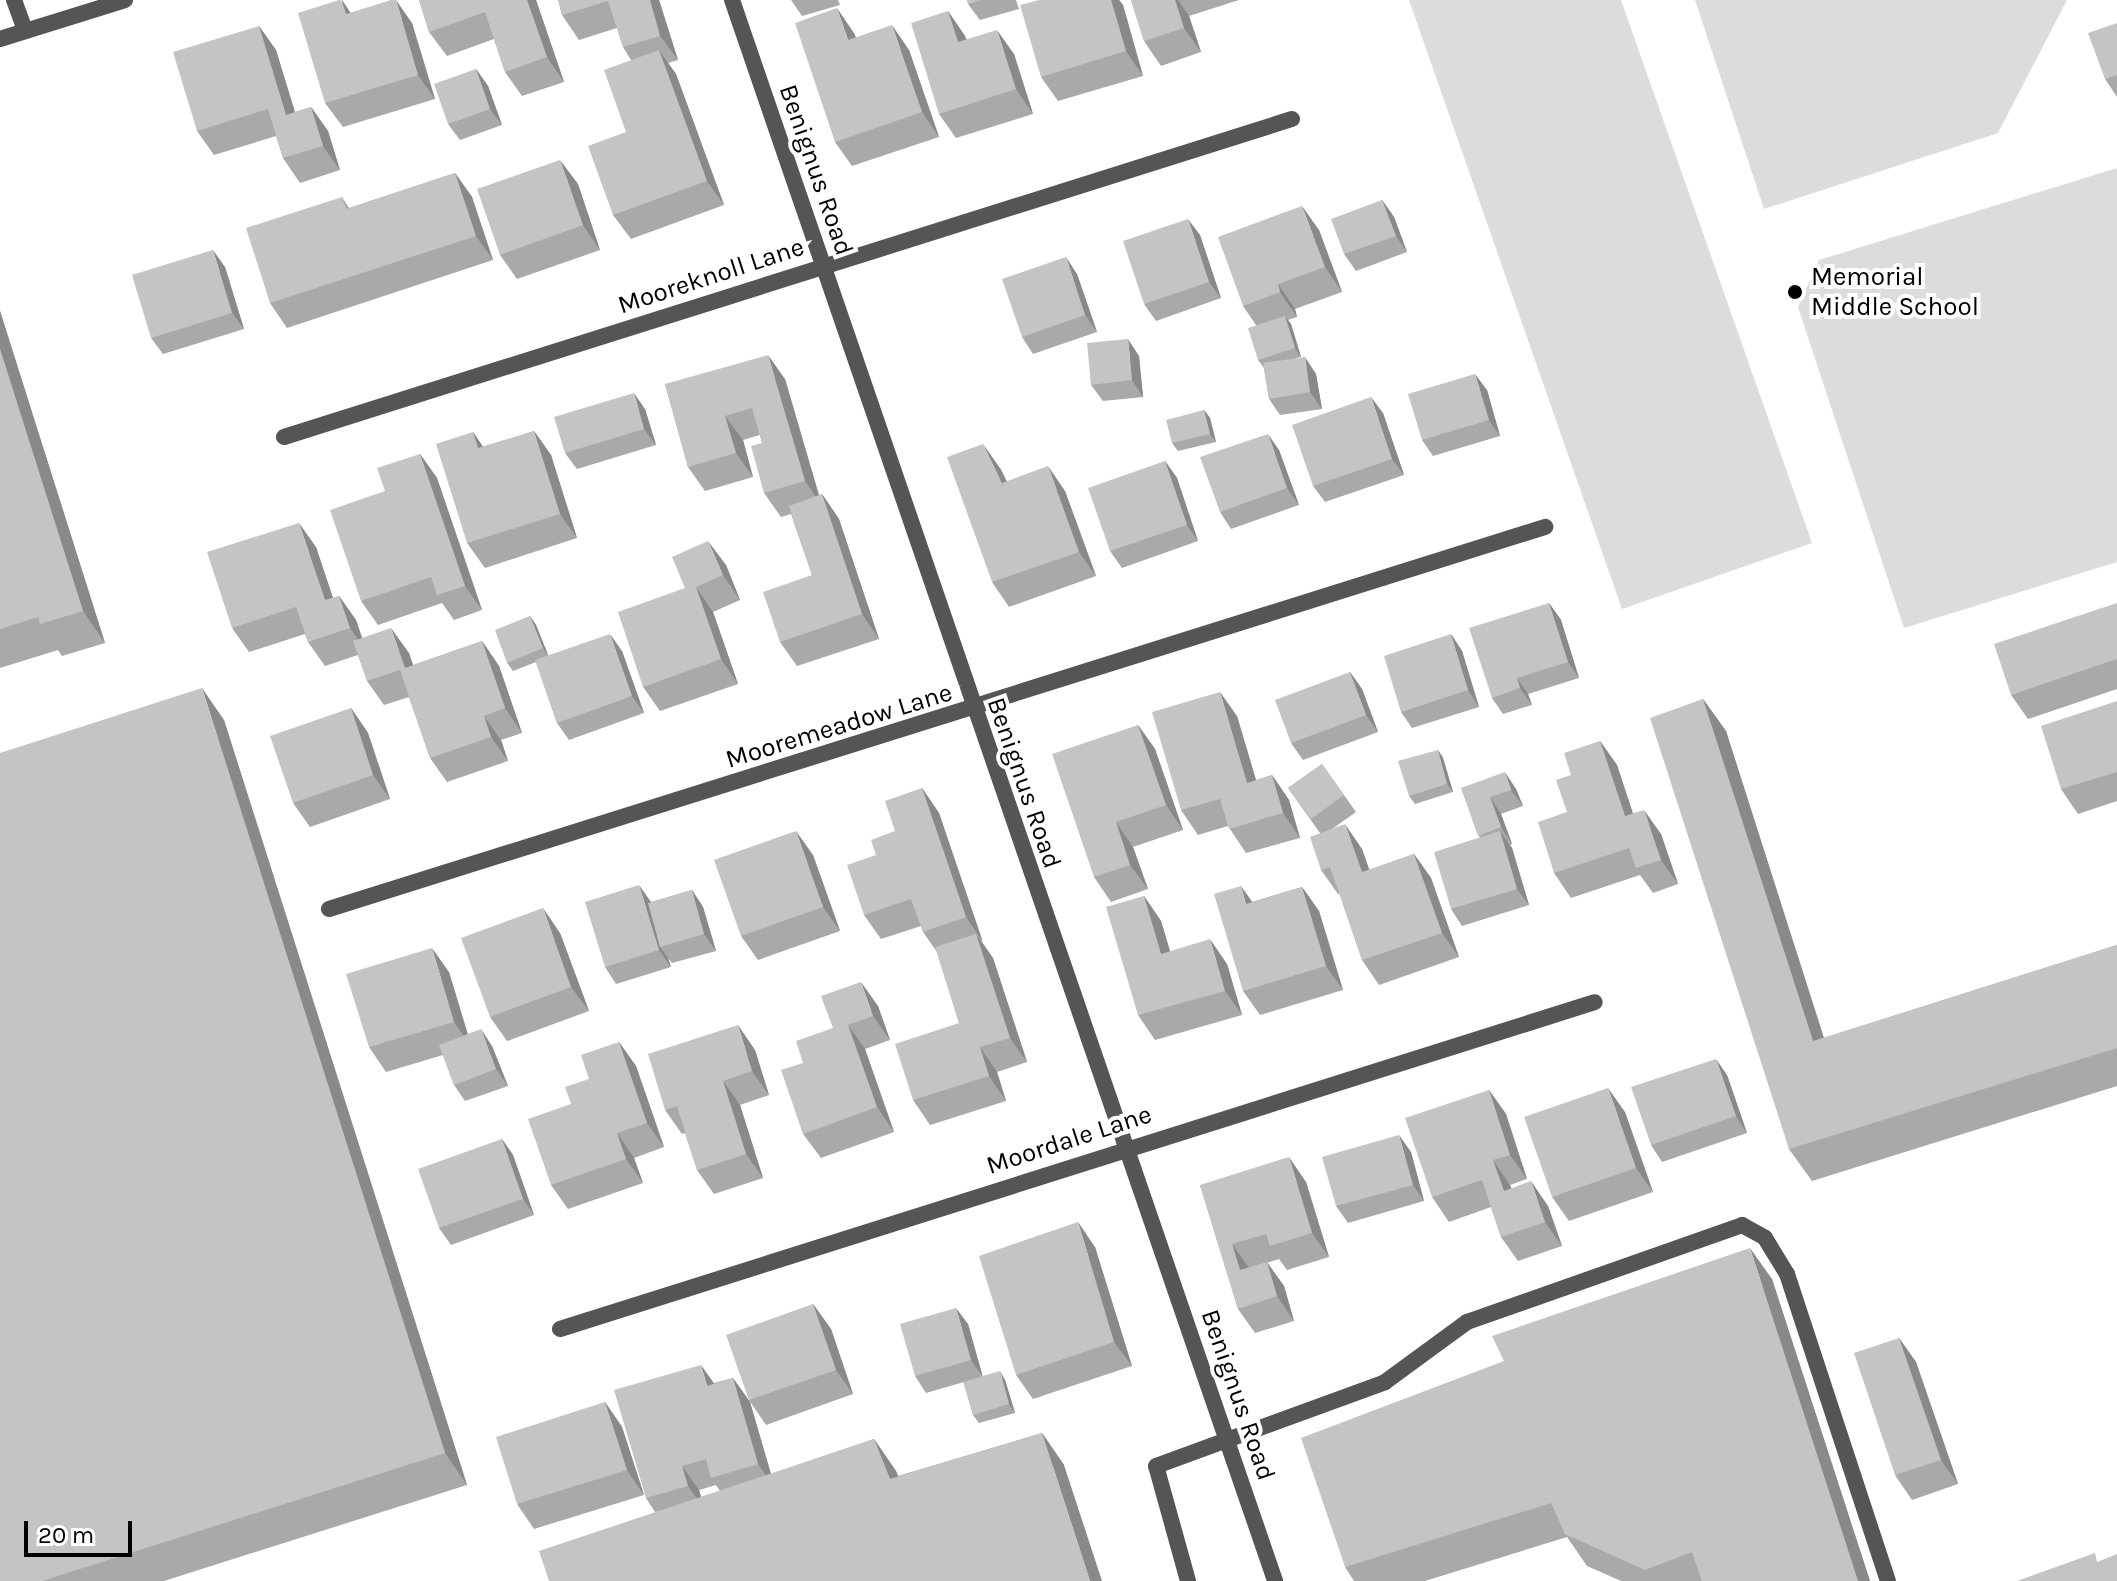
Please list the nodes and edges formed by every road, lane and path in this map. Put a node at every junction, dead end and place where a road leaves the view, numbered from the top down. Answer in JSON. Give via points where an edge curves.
{"nodes":[{"id":1,"x":14,"y":0,"type":"edge"},
{"id":2,"x":125,"y":0,"type":"edge"},
{"id":3,"x":732,"y":0,"type":"edge"},
{"id":4,"x":25,"y":31,"type":"junction"},
{"id":5,"x":0,"y":39,"type":"edge"},
{"id":6,"x":1292,"y":119,"type":"dead end"},
{"id":7,"x":823,"y":265,"type":"junction"},
{"id":8,"x":284,"y":437,"type":"dead end"},
{"id":9,"x":1545,"y":527,"type":"dead end"},
{"id":10,"x":973,"y":709,"type":"junction"},
{"id":11,"x":329,"y":909,"type":"dead end"},
{"id":12,"x":1595,"y":1002,"type":"dead end"},
{"id":13,"x":1125,"y":1147,"type":"junction"},
{"id":14,"x":560,"y":1329,"type":"dead end"},
{"id":15,"x":1230,"y":1440,"type":"junction"},
{"id":16,"x":1188,"y":1581,"type":"edge"},
{"id":17,"x":1275,"y":1581,"type":"edge"},
{"id":18,"x":1888,"y":1581,"type":"edge"}],
"edges":[{"from":1,"to":4,"type":"street"},
{"from":2,"to":4,"type":"street"},
{"from":3,"to":7,"type":"street","name":"Benignus Road"},
{"from":4,"to":5,"type":"street"},
{"from":6,"to":7,"type":"street","name":"Mooreknoll Lane"},
{"from":7,"to":8,"type":"street","name":"Mooreknoll Lane"},
{"from":7,"to":10,"type":"street","name":"Benignus Road"},
{"from":9,"to":10,"type":"street","name":"Mooremeadow Lane"},
{"from":10,"to":11,"type":"street","name":"Mooremeadow Lane"},
{"from":10,"to":13,"type":"street","name":"Benignus Road"},
{"from":12,"to":13,"type":"street","name":"Moordale Lane"},
{"from":13,"to":14,"type":"street","name":"Moordale Lane"},
{"from":13,"to":15,"type":"street","name":"Benignus Road"},
{"from":15,"to":16,"type":"street","via":[[1156,1466]]},
{"from":15,"to":17,"type":"street","name":"Benignus Road"},
{"from":15,"to":18,"type":"street","via":[[1385,1382],[1467,1322],[1742,1225],[1765,1238],[1787,1274]]}]}
